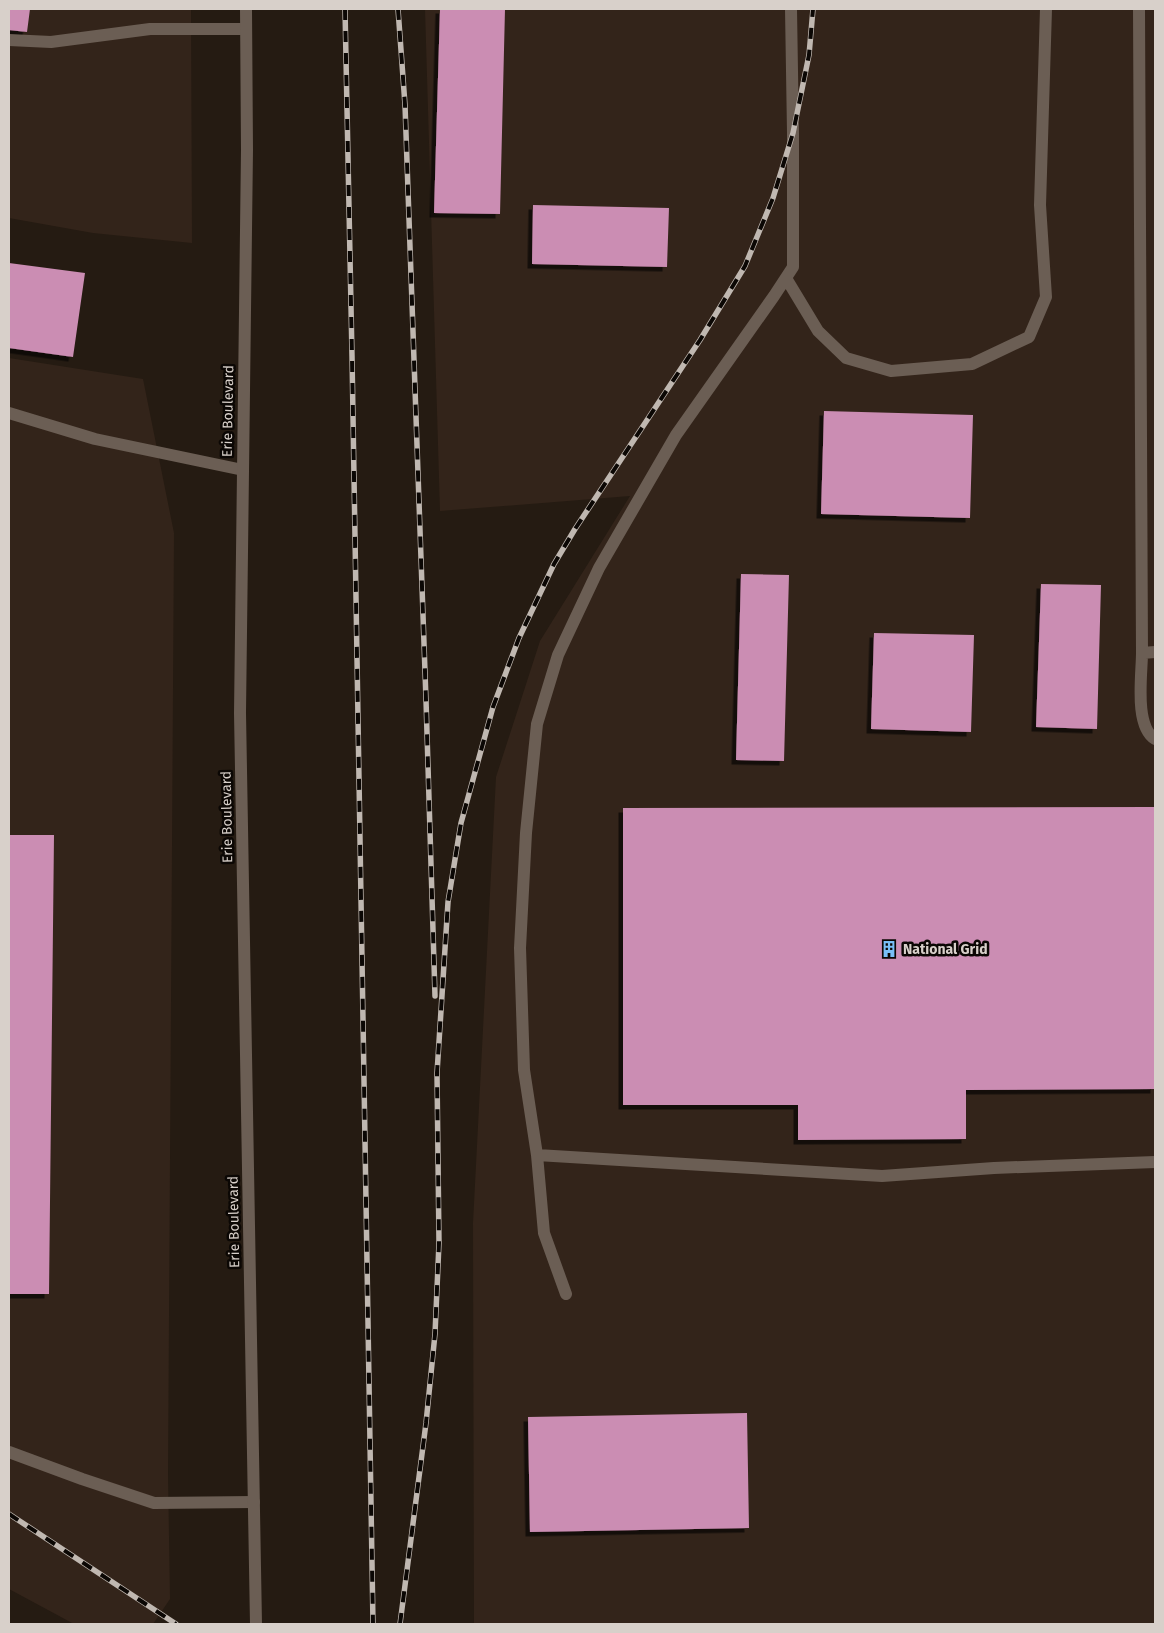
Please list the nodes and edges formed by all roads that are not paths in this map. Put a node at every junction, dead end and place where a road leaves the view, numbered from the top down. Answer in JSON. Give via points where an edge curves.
{"nodes":[{"id":1,"x":246,"y":9,"type":"edge"},
{"id":2,"x":791,"y":9,"type":"edge"},
{"id":3,"x":1046,"y":9,"type":"edge"},
{"id":4,"x":1139,"y":9,"type":"edge"},
{"id":5,"x":246,"y":29,"type":"junction"},
{"id":6,"x":9,"y":40,"type":"edge"},
{"id":7,"x":786,"y":278,"type":"junction"},
{"id":8,"x":9,"y":413,"type":"edge"},
{"id":9,"x":242,"y":470,"type":"junction"},
{"id":10,"x":1155,"y":652,"type":"edge"},
{"id":11,"x":1142,"y":653,"type":"junction"},
{"id":12,"x":1155,"y":739,"type":"edge"},
{"id":13,"x":537,"y":1155,"type":"junction"},
{"id":14,"x":1155,"y":1162,"type":"edge"},
{"id":15,"x":566,"y":1294,"type":"dead end"},
{"id":16,"x":9,"y":1452,"type":"edge"},
{"id":17,"x":254,"y":1502,"type":"junction"},
{"id":18,"x":256,"y":1624,"type":"edge"}],
"edges":[{"from":1,"to":5,"type":"street","name":"Erie Boulevard"},
{"from":2,"to":7,"type":"street","via":[[793,267]]},
{"from":3,"to":7,"type":"street","via":[[1040,205],[1046,297],[1029,337],[972,364],[892,371],[846,358],[818,331]]},
{"from":4,"to":11,"type":"street"},
{"from":5,"to":6,"type":"street","via":[[150,29],[51,42]]},
{"from":5,"to":9,"type":"street","name":"Erie Boulevard"},
{"from":7,"to":13,"type":"street","via":[[676,435],[599,568],[558,655],[538,724],[526,833],[520,948],[524,1070]]},
{"from":8,"to":9,"type":"street","via":[[95,439]]},
{"from":9,"to":17,"type":"street","name":"Erie Boulevard","via":[[240,713]]},
{"from":10,"to":11,"type":"street"},
{"from":11,"to":12,"type":"street","via":[[1141,712],[1150,735]]},
{"from":13,"to":14,"type":"street","via":[[882,1176]]},
{"from":13,"to":15,"type":"street","via":[[544,1233]]},
{"from":16,"to":17,"type":"street","via":[[154,1502]]},
{"from":17,"to":18,"type":"street","name":"Erie Boulevard"}]}
